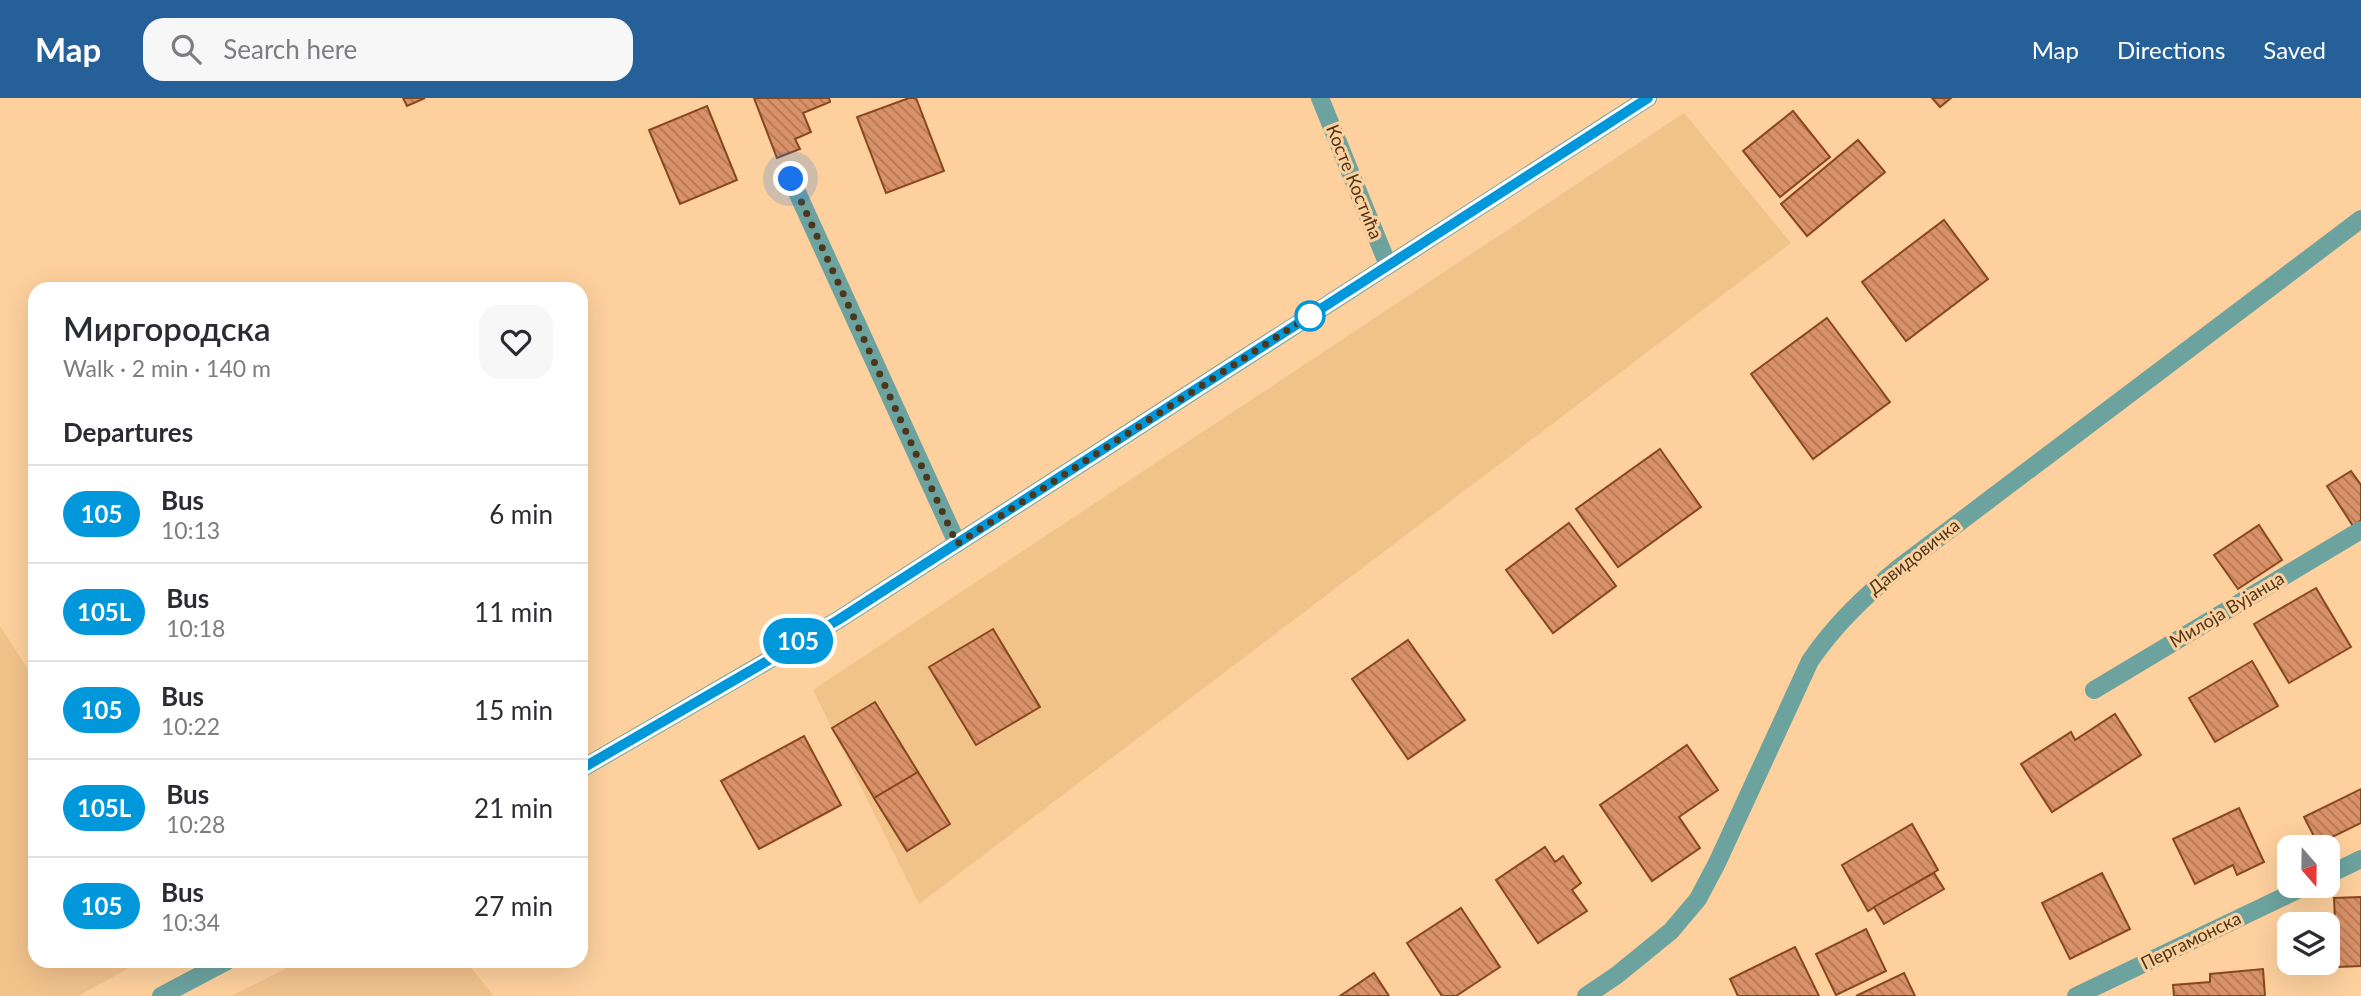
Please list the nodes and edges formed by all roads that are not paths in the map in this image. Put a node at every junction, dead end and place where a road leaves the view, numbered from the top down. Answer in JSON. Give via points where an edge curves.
{"nodes":[{"id":1,"x":1320,"y":98,"type":"edge"},
{"id":2,"x":1648,"y":98,"type":"edge"},
{"id":3,"x":791,"y":179,"type":"dead end"},
{"id":4,"x":2361,"y":219,"type":"edge"},
{"id":5,"x":1388,"y":265,"type":"junction"},
{"id":6,"x":2361,"y":530,"type":"edge"},
{"id":7,"x":957,"y":544,"type":"junction"},
{"id":8,"x":2094,"y":690,"type":"dead end"},
{"id":9,"x":588,"y":765,"type":"edge"},
{"id":10,"x":2361,"y":859,"type":"edge"},
{"id":11,"x":2340,"y":869,"type":"edge"},
{"id":12,"x":2282,"y":898,"type":"edge"},
{"id":13,"x":214,"y":968,"type":"edge"},
{"id":14,"x":2094,"y":992,"type":"edge"},
{"id":15,"x":162,"y":996,"type":"edge"},
{"id":16,"x":1586,"y":996,"type":"edge"},
{"id":17,"x":2076,"y":996,"type":"edge"}],
"edges":[{"from":1,"to":5,"type":"street","name":"Косте Костића"},
{"from":2,"to":5,"type":"street"},
{"from":3,"to":7,"type":"street"},
{"from":4,"to":16,"type":"street","name":"Давидовичка","via":[[1863,597],[1810,661],[1698,899],[1671,932]]},
{"from":5,"to":7,"type":"street"},
{"from":6,"to":8,"type":"street","name":"Милоја Вујанца"},
{"from":7,"to":9,"type":"street","via":[[838,620]]},
{"from":10,"to":11,"type":"street"},
{"from":12,"to":14,"type":"street","name":"Пергамонска"},
{"from":13,"to":15,"type":"street"},
{"from":14,"to":17,"type":"street","name":"Пергамонска"}]}
